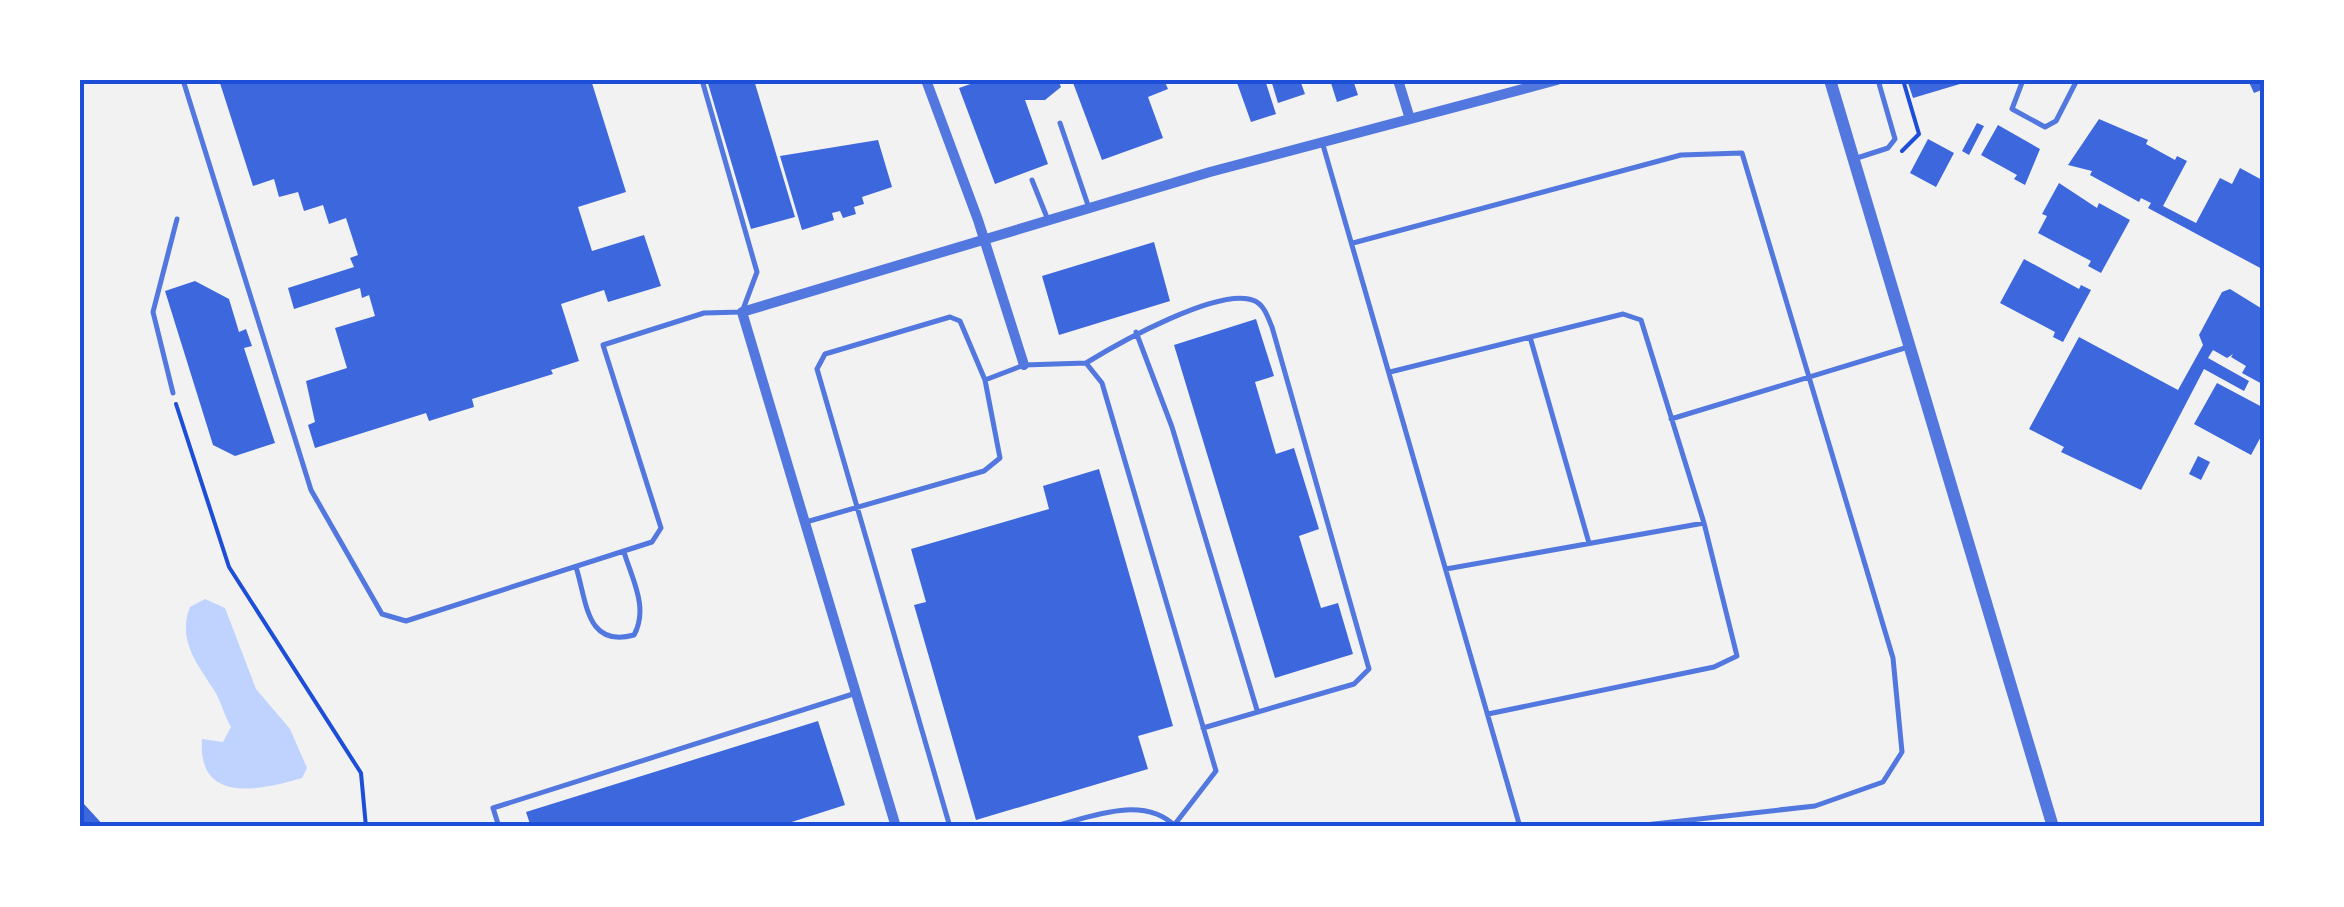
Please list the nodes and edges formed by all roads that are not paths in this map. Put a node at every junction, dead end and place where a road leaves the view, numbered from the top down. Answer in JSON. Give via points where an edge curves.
{"nodes":[{"id":1,"x":183,"y":80,"type":"edge"},
{"id":2,"x":702,"y":80,"type":"edge"},
{"id":3,"x":926,"y":80,"type":"edge"},
{"id":4,"x":1398,"y":80,"type":"edge"},
{"id":5,"x":1558,"y":80,"type":"edge"},
{"id":6,"x":1830,"y":80,"type":"edge"},
{"id":7,"x":1878,"y":80,"type":"edge"},
{"id":8,"x":2023,"y":80,"type":"edge"},
{"id":9,"x":2077,"y":80,"type":"edge"},
{"id":10,"x":1410,"y":119,"type":"junction"},
{"id":11,"x":1060,"y":122,"type":"dead end"},
{"id":12,"x":1322,"y":142,"type":"junction"},
{"id":13,"x":1854,"y":158,"type":"junction"},
{"id":14,"x":1032,"y":180,"type":"dead end"},
{"id":15,"x":1088,"y":208,"type":"junction"},
{"id":16,"x":178,"y":219,"type":"dead end"},
{"id":17,"x":1048,"y":220,"type":"junction"},
{"id":18,"x":984,"y":239,"type":"junction"},
{"id":19,"x":1353,"y":243,"type":"junction"},
{"id":20,"x":742,"y":312,"type":"junction"},
{"id":21,"x":1136,"y":332,"type":"junction"},
{"id":22,"x":1530,"y":337,"type":"junction"},
{"id":23,"x":1910,"y":346,"type":"junction"},
{"id":24,"x":1086,"y":363,"type":"junction"},
{"id":25,"x":1024,"y":364,"type":"junction"},
{"id":26,"x":1390,"y":372,"type":"junction"},
{"id":27,"x":1809,"y":377,"type":"junction"},
{"id":28,"x":985,"y":380,"type":"junction"},
{"id":29,"x":173,"y":393,"type":"road end"},
{"id":30,"x":1672,"y":419,"type":"junction"},
{"id":31,"x":855,"y":508,"type":"junction"},
{"id":32,"x":804,"y":522,"type":"junction"},
{"id":33,"x":1704,"y":522,"type":"junction"},
{"id":34,"x":1589,"y":543,"type":"junction"},
{"id":35,"x":624,"y":552,"type":"junction"},
{"id":36,"x":576,"y":567,"type":"junction"},
{"id":37,"x":1446,"y":570,"type":"junction"},
{"id":38,"x":856,"y":693,"type":"junction"},
{"id":39,"x":1257,"y":710,"type":"junction"},
{"id":40,"x":1488,"y":714,"type":"junction"},
{"id":41,"x":1203,"y":728,"type":"junction"},
{"id":42,"x":1176,"y":825,"type":"edge"},
{"id":43,"x":892,"y":826,"type":"edge"},
{"id":44,"x":499,"y":827,"type":"edge"},
{"id":45,"x":950,"y":827,"type":"edge"},
{"id":46,"x":1052,"y":827,"type":"edge"},
{"id":47,"x":1520,"y":827,"type":"edge"},
{"id":48,"x":1627,"y":827,"type":"edge"},
{"id":49,"x":2053,"y":827,"type":"edge"}],
"edges":[{"from":1,"to":36,"type":"lane","via":[[312,490],[382,614],[406,622]]},
{"from":2,"to":20,"type":"lane","via":[[757,272]]},
{"from":3,"to":18,"type":"street"},
{"from":4,"to":10,"type":"street"},
{"from":5,"to":10,"type":"street"},
{"from":6,"to":13,"type":"street"},
{"from":7,"to":13,"type":"lane","via":[[1895,138],[1888,148]]},
{"from":8,"to":9,"type":"lane","via":[[2012,109],[2045,127],[2056,121]]},
{"from":10,"to":12,"type":"street"},
{"from":11,"to":15,"type":"lane"},
{"from":12,"to":15,"type":"street"},
{"from":12,"to":19,"type":"lane"},
{"from":13,"to":23,"type":"street"},
{"from":14,"to":17,"type":"lane"},
{"from":15,"to":17,"type":"street"},
{"from":16,"to":29,"type":"lane","via":[[153,312]]},
{"from":17,"to":18,"type":"street"},
{"from":18,"to":20,"type":"street"},
{"from":18,"to":25,"type":"street"},
{"from":19,"to":26,"type":"lane"},
{"from":19,"to":27,"type":"lane","via":[[1681,156],[1742,154]]},
{"from":20,"to":32,"type":"street"},
{"from":20,"to":35,"type":"lane","via":[[704,313],[603,345],[660,528],[652,542]]},
{"from":21,"to":24,"type":"lane"},
{"from":21,"to":39,"type":"lane","via":[[1172,427]]},
{"from":21,"to":39,"type":"lane","via":[[1236,298],[1254,300],[1272,327],[1369,669],[1354,684]]},
{"from":22,"to":26,"type":"lane"},
{"from":22,"to":30,"type":"lane","via":[[1623,314],[1641,320]]},
{"from":22,"to":34,"type":"lane"},
{"from":23,"to":27,"type":"lane"},
{"from":23,"to":49,"type":"street"},
{"from":24,"to":25,"type":"lane"},
{"from":24,"to":41,"type":"lane","via":[[1102,383]]},
{"from":25,"to":28,"type":"lane"},
{"from":26,"to":37,"type":"lane"},
{"from":27,"to":30,"type":"lane"},
{"from":27,"to":48,"type":"lane","via":[[1893,658],[1902,752],[1883,782],[1815,806]]},
{"from":28,"to":31,"type":"lane","via":[[1000,458],[984,471]]},
{"from":28,"to":31,"type":"lane","via":[[960,321],[950,317],[825,354],[816,370]]},
{"from":30,"to":33,"type":"lane"},
{"from":31,"to":32,"type":"lane"},
{"from":31,"to":45,"type":"lane"},
{"from":32,"to":38,"type":"street"},
{"from":33,"to":34,"type":"lane"},
{"from":33,"to":40,"type":"lane","via":[[1737,656],[1714,667]]},
{"from":34,"to":37,"type":"lane"},
{"from":35,"to":36,"type":"lane"},
{"from":35,"to":36,"type":"lane","via":[[642,608],[634,635],[603,636]]},
{"from":37,"to":40,"type":"lane"},
{"from":38,"to":43,"type":"street"},
{"from":38,"to":44,"type":"lane","via":[[493,808]]},
{"from":39,"to":41,"type":"lane"},
{"from":40,"to":47,"type":"lane"},
{"from":41,"to":42,"type":"lane","via":[[1216,771]]},
{"from":42,"to":46,"type":"lane","via":[[1156,812],[1121,809]]}]}
